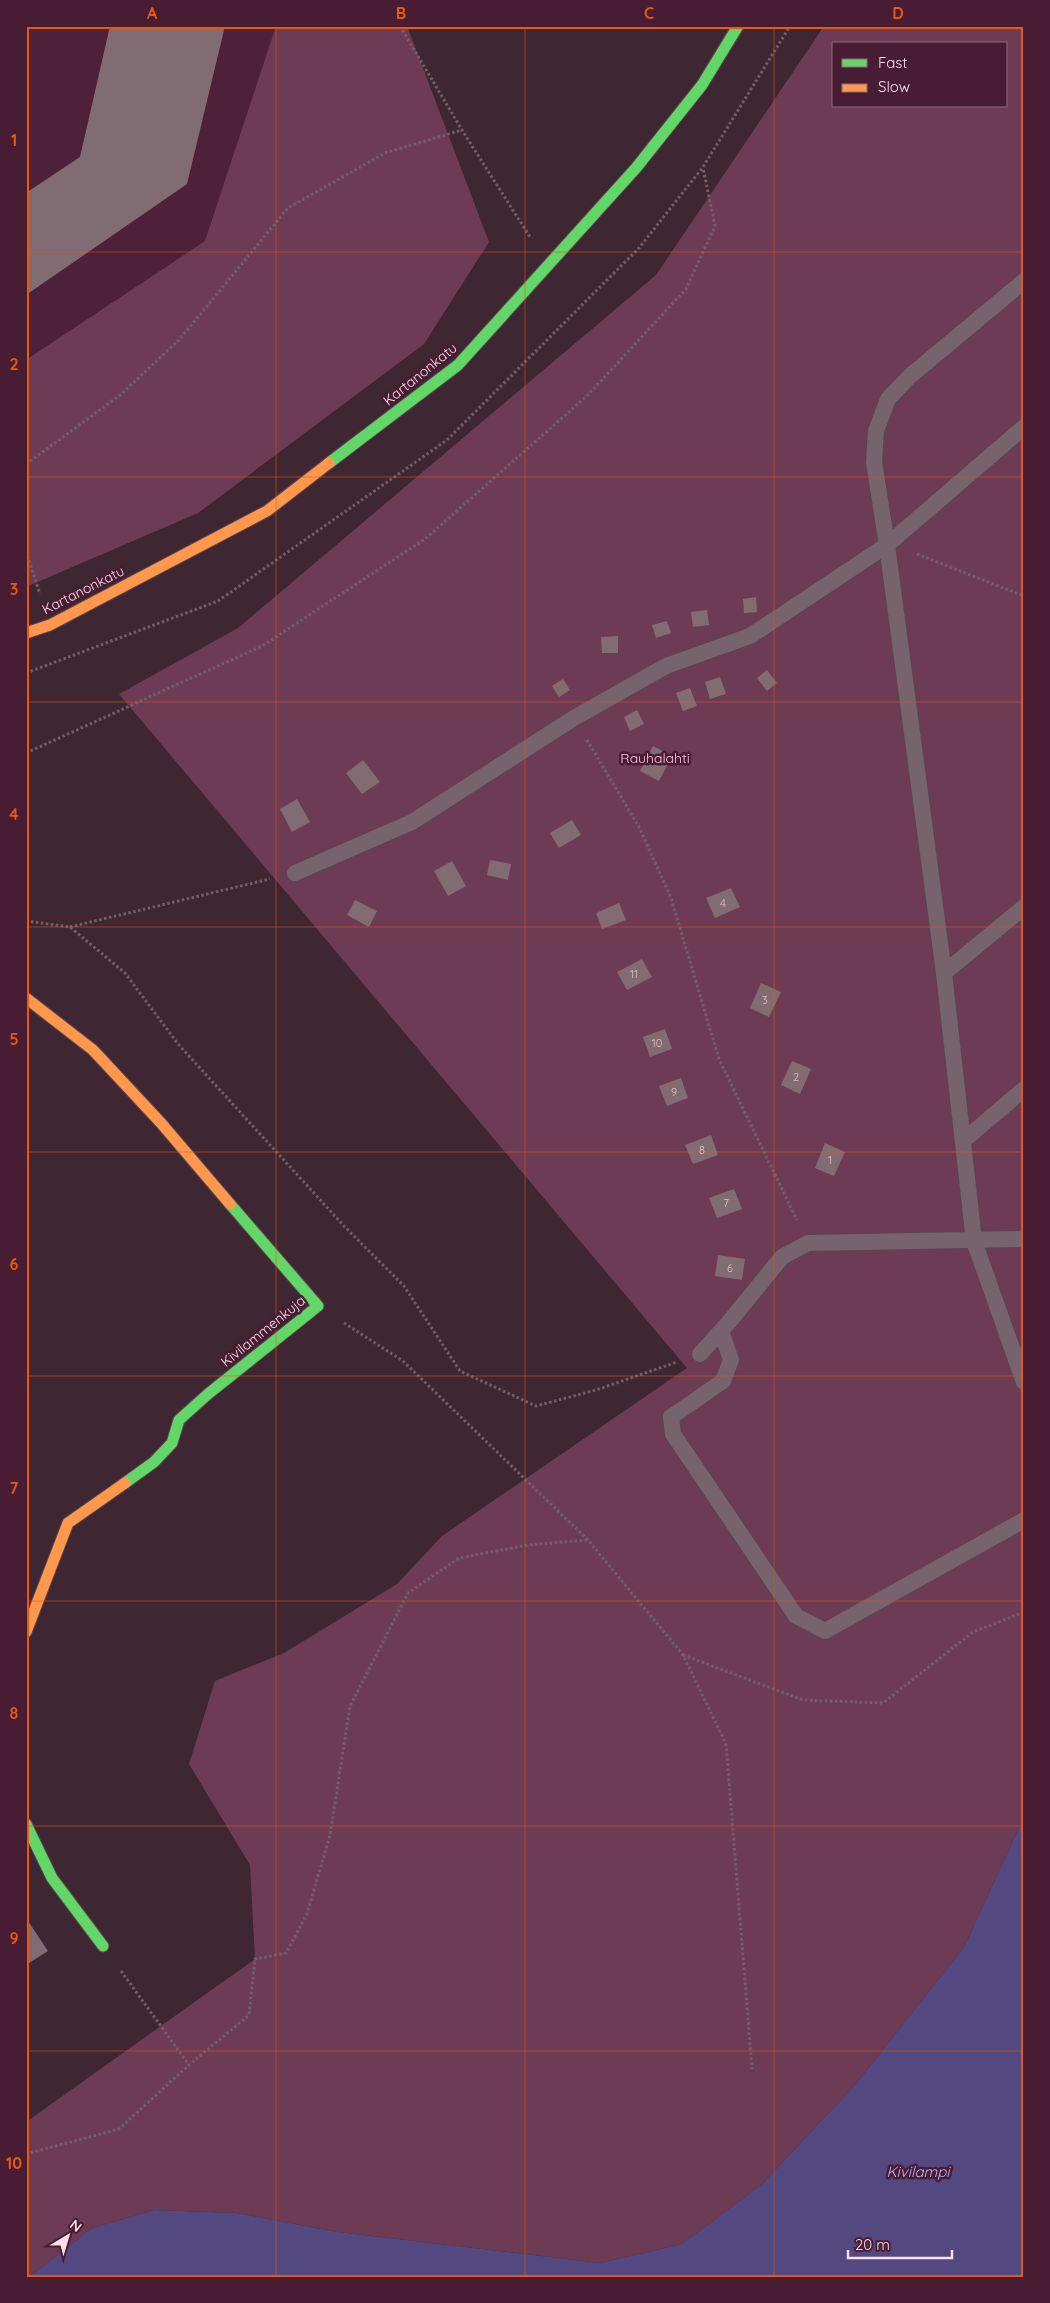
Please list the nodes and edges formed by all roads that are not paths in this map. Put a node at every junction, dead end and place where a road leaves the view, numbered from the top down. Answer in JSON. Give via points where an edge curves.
{"nodes":[{"id":1,"x":738,"y":26,"type":"edge"},
{"id":2,"x":1024,"y":281,"type":"edge"},
{"id":3,"x":1024,"y":427,"type":"edge"},
{"id":4,"x":887,"y":545,"type":"junction"},
{"id":5,"x":26,"y":633,"type":"edge"},
{"id":6,"x":295,"y":873,"type":"road end"},
{"id":7,"x":1024,"y":907,"type":"edge"},
{"id":8,"x":944,"y":973,"type":"junction"},
{"id":9,"x":26,"y":998,"type":"edge"},
{"id":10,"x":1024,"y":1089,"type":"edge"},
{"id":11,"x":963,"y":1141,"type":"junction"},
{"id":12,"x":1024,"y":1239,"type":"edge"},
{"id":13,"x":974,"y":1241,"type":"junction"},
{"id":14,"x":721,"y":1331,"type":"junction"},
{"id":15,"x":700,"y":1354,"type":"road end"},
{"id":16,"x":1024,"y":1382,"type":"edge"},
{"id":17,"x":1024,"y":1520,"type":"edge"},
{"id":18,"x":26,"y":1632,"type":"edge"},
{"id":19,"x":26,"y":1824,"type":"edge"},
{"id":20,"x":103,"y":1946,"type":"road end"}],
"edges":[{"from":1,"to":5,"type":"street","name":"Kartanonkatu","via":[[696,92],[636,168],[458,365],[267,510],[50,625]]},
{"from":2,"to":4,"type":"lane","via":[[910,376],[888,399],[876,431],[874,462]]},
{"from":3,"to":4,"type":"lane"},
{"from":4,"to":6,"type":"lane","via":[[750,636],[666,666],[574,718],[412,822]]},
{"from":4,"to":8,"type":"lane"},
{"from":7,"to":8,"type":"lane"},
{"from":8,"to":11,"type":"lane"},
{"from":9,"to":18,"type":"street","name":"Kivilammenkuja","via":[[93,1050],[161,1123],[318,1306],[179,1420],[172,1443],[154,1462],[68,1524]]},
{"from":10,"to":11,"type":"lane"},
{"from":11,"to":13,"type":"lane"},
{"from":12,"to":13,"type":"lane"},
{"from":13,"to":14,"type":"lane","via":[[808,1243],[782,1257]]},
{"from":13,"to":16,"type":"lane"},
{"from":14,"to":15,"type":"lane"},
{"from":14,"to":17,"type":"lane","via":[[731,1360],[723,1381],[671,1417],[672,1434],[796,1616],[825,1631]]},
{"from":19,"to":20,"type":"street","via":[[52,1878]]}]}
